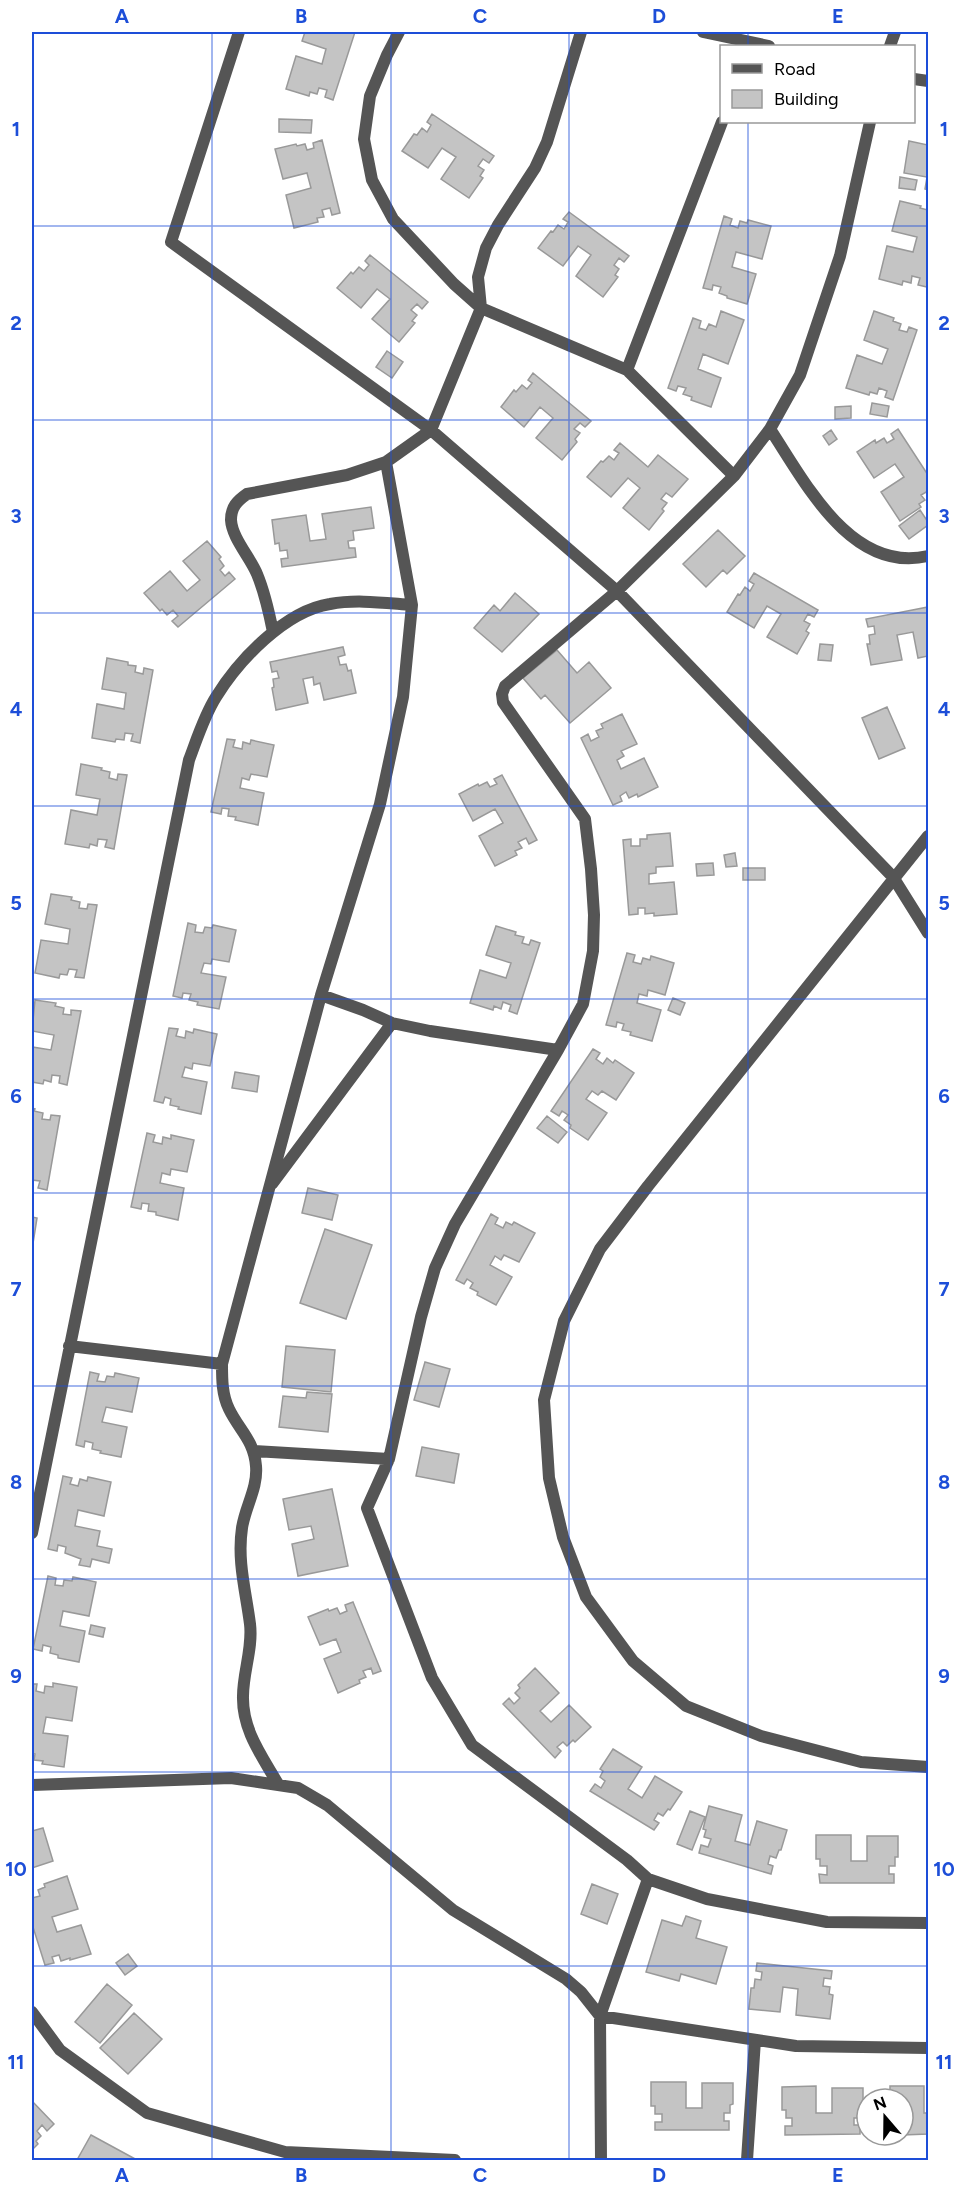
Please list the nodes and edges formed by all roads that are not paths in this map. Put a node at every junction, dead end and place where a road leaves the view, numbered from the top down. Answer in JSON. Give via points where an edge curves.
{"nodes":[{"id":1,"x":239,"y":32,"type":"edge"},
{"id":2,"x":399,"y":32,"type":"edge"},
{"id":3,"x":581,"y":32,"type":"edge"},
{"id":4,"x":703,"y":32,"type":"edge"},
{"id":5,"x":753,"y":45,"type":"edge"},
{"id":6,"x":722,"y":123,"type":"edge"},
{"id":7,"x":870,"y":123,"type":"edge"},
{"id":8,"x":481,"y":308,"type":"junction"},
{"id":9,"x":627,"y":370,"type":"junction"},
{"id":10,"x":770,"y":429,"type":"junction"},
{"id":11,"x":431,"y":430,"type":"junction"},
{"id":12,"x":386,"y":462,"type":"junction"},
{"id":13,"x":734,"y":477,"type":"junction"},
{"id":14,"x":928,"y":556,"type":"edge"},
{"id":15,"x":617,"y":591,"type":"junction"},
{"id":16,"x":412,"y":604,"type":"junction"},
{"id":17,"x":273,"y":632,"type":"junction"},
{"id":18,"x":928,"y":836,"type":"edge"},
{"id":19,"x":893,"y":877,"type":"junction"},
{"id":20,"x":928,"y":933,"type":"edge"},
{"id":21,"x":321,"y":995,"type":"junction"},
{"id":22,"x":392,"y":1023,"type":"junction"},
{"id":23,"x":558,"y":1050,"type":"junction"},
{"id":24,"x":268,"y":1190,"type":"junction"},
{"id":25,"x":69,"y":1346,"type":"junction"},
{"id":26,"x":222,"y":1364,"type":"junction"},
{"id":27,"x":254,"y":1451,"type":"junction"},
{"id":28,"x":389,"y":1460,"type":"junction"},
{"id":29,"x":32,"y":1533,"type":"edge"},
{"id":30,"x":928,"y":1767,"type":"edge"},
{"id":31,"x":278,"y":1784,"type":"junction"},
{"id":32,"x":32,"y":1785,"type":"edge"},
{"id":33,"x":648,"y":1879,"type":"junction"},
{"id":34,"x":928,"y":1923,"type":"edge"},
{"id":35,"x":32,"y":2012,"type":"edge"},
{"id":36,"x":600,"y":2016,"type":"junction"},
{"id":37,"x":755,"y":2040,"type":"junction"},
{"id":38,"x":928,"y":2048,"type":"edge"},
{"id":39,"x":455,"y":2160,"type":"edge"},
{"id":40,"x":601,"y":2160,"type":"edge"},
{"id":41,"x":747,"y":2160,"type":"edge"}],
"edges":[{"from":1,"to":11,"type":"street","via":[[171,242]]},
{"from":2,"to":8,"type":"street","via":[[370,96],[364,139],[372,180],[393,219],[453,284]]},
{"from":3,"to":8,"type":"street","via":[[543,150],[486,248],[478,277]]},
{"from":4,"to":5,"type":"street"},
{"from":6,"to":9,"type":"street"},
{"from":7,"to":10,"type":"street","via":[[840,256],[800,375]]},
{"from":8,"to":9,"type":"street"},
{"from":8,"to":11,"type":"street"},
{"from":9,"to":13,"type":"street"},
{"from":10,"to":13,"type":"street"},
{"from":10,"to":14,"type":"street","via":[[814,496],[843,530],[875,552],[899,559]]},
{"from":11,"to":12,"type":"street"},
{"from":11,"to":15,"type":"street"},
{"from":12,"to":16,"type":"street"},
{"from":12,"to":17,"type":"street","via":[[347,475],[248,494],[233,507],[231,522],[257,573]]},
{"from":13,"to":15,"type":"street"},
{"from":15,"to":19,"type":"street"},
{"from":15,"to":23,"type":"street","via":[[513,677],[502,694],[508,710],[585,819],[594,915],[593,951],[583,1004]]},
{"from":16,"to":17,"type":"street","via":[[328,604],[305,611]]},
{"from":16,"to":21,"type":"street","via":[[403,697],[380,804]]},
{"from":17,"to":25,"type":"street","via":[[240,664],[215,698],[189,760]]},
{"from":18,"to":19,"type":"street"},
{"from":19,"to":20,"type":"street"},
{"from":19,"to":30,"type":"street","via":[[600,1249],[564,1321],[544,1400],[549,1478],[563,1537],[586,1597],[633,1661],[686,1706],[761,1736],[861,1762]]},
{"from":21,"to":22,"type":"street"},
{"from":21,"to":24,"type":"street"},
{"from":22,"to":23,"type":"street"},
{"from":22,"to":24,"type":"street"},
{"from":23,"to":28,"type":"street","via":[[455,1224],[435,1268]]},
{"from":24,"to":26,"type":"street"},
{"from":25,"to":26,"type":"street"},
{"from":25,"to":29,"type":"street"},
{"from":26,"to":27,"type":"street","via":[[224,1397]]},
{"from":27,"to":28,"type":"street"},
{"from":27,"to":31,"type":"street","via":[[256,1482],[242,1526],[241,1548],[250,1640],[244,1712],[248,1731]]},
{"from":28,"to":33,"type":"street","via":[[367,1508],[432,1678],[472,1744]]},
{"from":31,"to":32,"type":"street","via":[[231,1778]]},
{"from":31,"to":36,"type":"street","via":[[298,1788],[327,1804],[453,1910],[566,1978]]},
{"from":33,"to":34,"type":"street","via":[[707,1899],[827,1922]]},
{"from":33,"to":36,"type":"street"},
{"from":35,"to":39,"type":"street","via":[[60,2050],[147,2114],[285,2152]]},
{"from":36,"to":37,"type":"street"},
{"from":36,"to":40,"type":"street"},
{"from":37,"to":38,"type":"street","via":[[796,2046]]},
{"from":37,"to":41,"type":"street"}]}
